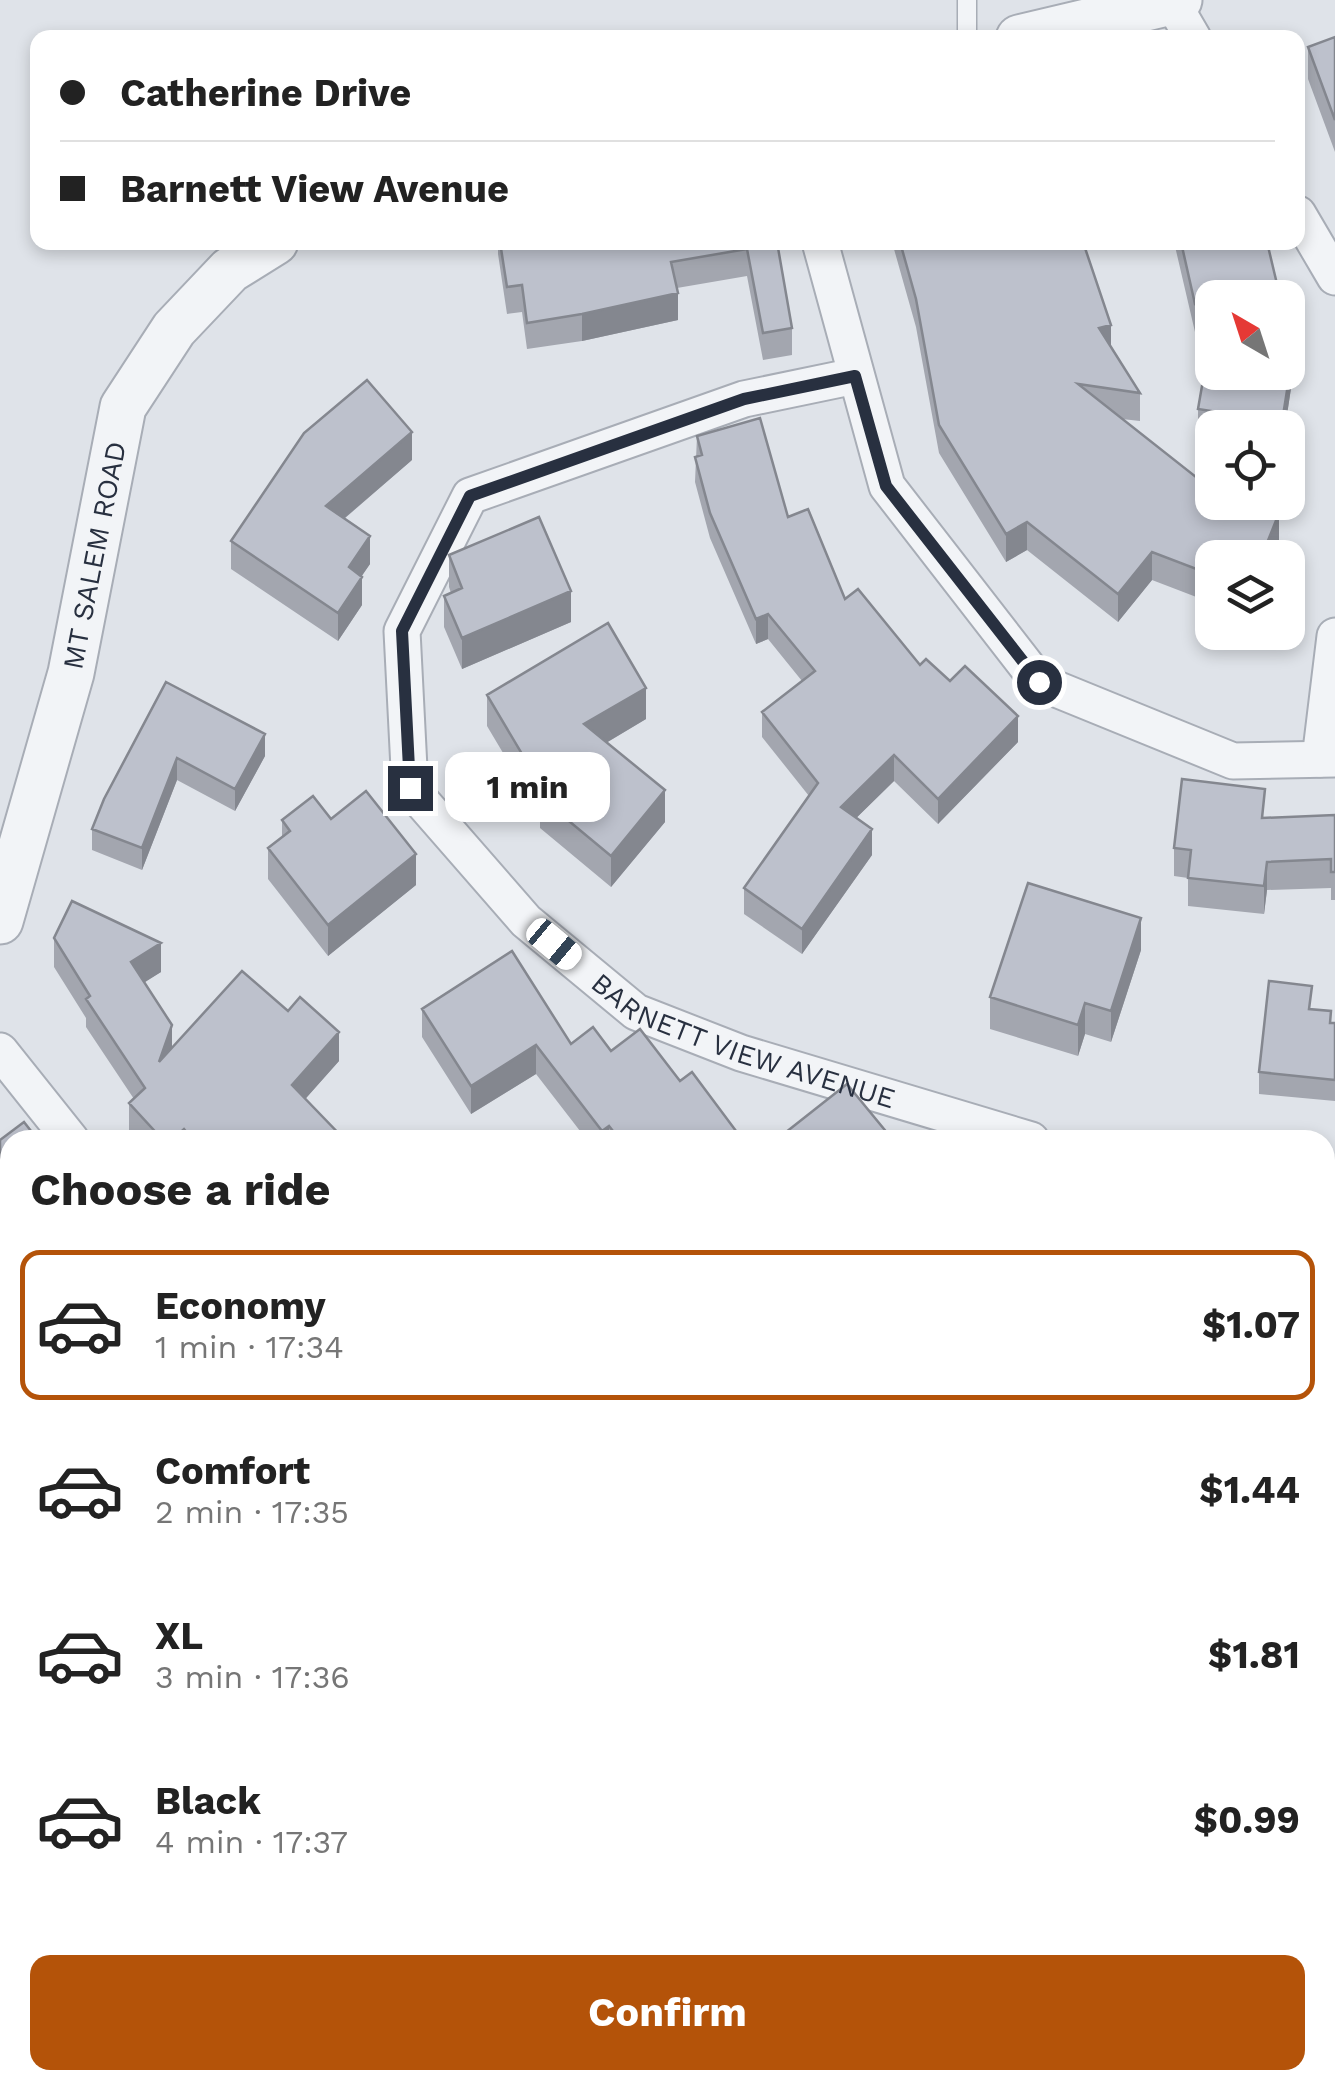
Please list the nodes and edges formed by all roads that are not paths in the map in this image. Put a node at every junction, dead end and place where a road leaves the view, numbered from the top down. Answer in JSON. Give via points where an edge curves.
{"nodes":[{"id":1,"x":967,"y":0,"type":"edge"},
{"id":2,"x":1181,"y":13,"type":"edge"},
{"id":3,"x":966,"y":30,"type":"edge"},
{"id":4,"x":1071,"y":30,"type":"edge"},
{"id":5,"x":1305,"y":226,"type":"edge"},
{"id":6,"x":262,"y":250,"type":"edge"},
{"id":7,"x":822,"y":250,"type":"edge"},
{"id":8,"x":1335,"y":278,"type":"edge"},
{"id":9,"x":855,"y":376,"type":"junction"},
{"id":10,"x":1335,"y":636,"type":"edge"},
{"id":11,"x":1328,"y":759,"type":"edge"},
{"id":12,"x":0,"y":921,"type":"edge"},
{"id":13,"x":0,"y":1051,"type":"edge"},
{"id":14,"x":63,"y":1130,"type":"edge"},
{"id":15,"x":997,"y":1130,"type":"edge"}],
"edges":[{"from":1,"to":3,"type":"lane"},
{"from":2,"to":4,"type":"street"},
{"from":5,"to":8,"type":"street"},
{"from":6,"to":12,"type":"street","name":"MT SALEM ROAD","via":[[230,270],[174,328],[122,407],[72,673]]},
{"from":7,"to":9,"type":"street"},
{"from":9,"to":11,"type":"street","via":[[886,486],[1039,682],[1233,761]]},
{"from":9,"to":15,"type":"street","name":"BARNETT VIEW AVENUE","via":[[744,399],[470,496],[402,631],[410,788],[526,920],[636,1012],[741,1053]]},
{"from":10,"to":11,"type":"street"},
{"from":13,"to":14,"type":"street"}]}
